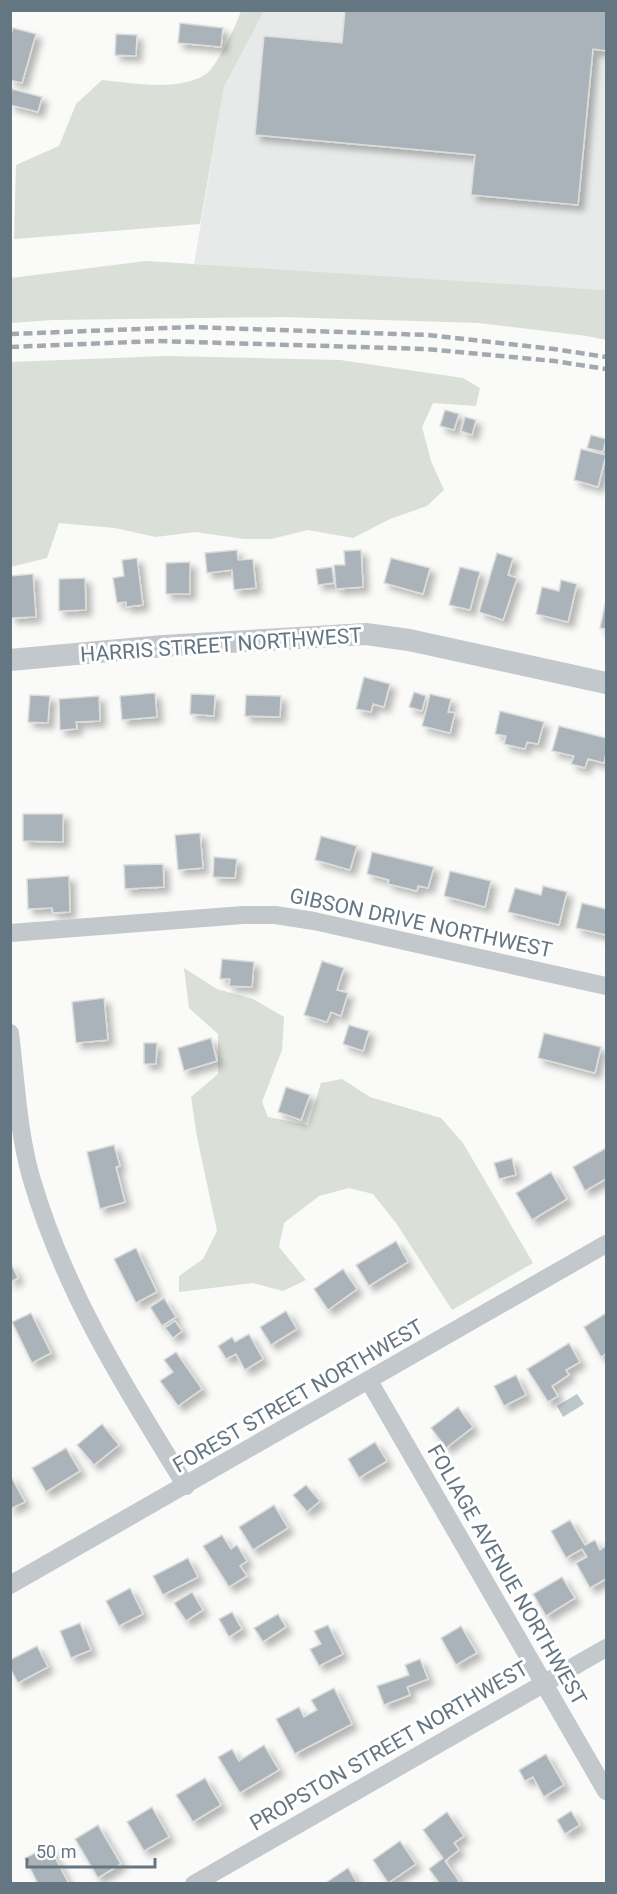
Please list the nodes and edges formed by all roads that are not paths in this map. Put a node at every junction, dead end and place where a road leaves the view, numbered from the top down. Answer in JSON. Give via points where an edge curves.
{"nodes":[{"id":1,"x":10,"y":660,"type":"edge"},
{"id":2,"x":606,"y":683,"type":"edge"},
{"id":3,"x":10,"y":933,"type":"edge"},
{"id":4,"x":606,"y":986,"type":"edge"},
{"id":5,"x":10,"y":1033,"type":"edge"},
{"id":6,"x":606,"y":1244,"type":"edge"},
{"id":7,"x":369,"y":1381,"type":"junction"},
{"id":8,"x":186,"y":1486,"type":"junction"},
{"id":9,"x":10,"y":1585,"type":"edge"},
{"id":10,"x":606,"y":1648,"type":"edge"},
{"id":11,"x":544,"y":1684,"type":"junction"},
{"id":12,"x":606,"y":1791,"type":"edge"},
{"id":13,"x":194,"y":1884,"type":"edge"}],
"edges":[{"from":1,"to":2,"type":"street","name":"HARRIS STREET NORTHWEST","via":[[366,634]]},
{"from":3,"to":4,"type":"street","name":"GIBSON DRIVE NORTHWEST","via":[[275,915]]},
{"from":5,"to":8,"type":"street","via":[[30,1175],[49,1232],[85,1316]]},
{"from":6,"to":7,"type":"street","name":"FOREST STREET NORTHWEST"},
{"from":7,"to":8,"type":"street","name":"FOREST STREET NORTHWEST"},
{"from":7,"to":11,"type":"street","name":"FOLIAGE AVENUE NORTHWEST"},
{"from":8,"to":9,"type":"street","name":"FOREST STREET NORTHWEST"},
{"from":10,"to":11,"type":"street","name":"PROPSTON STREET NORTHWEST"},
{"from":11,"to":12,"type":"street","name":"FOLIAGE AVENUE NORTHWEST"},
{"from":11,"to":13,"type":"street","name":"PROPSTON STREET NORTHWEST"}]}
